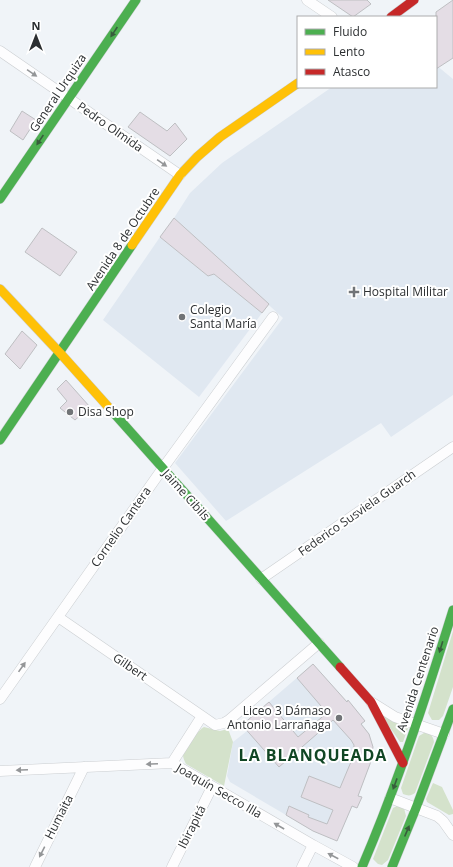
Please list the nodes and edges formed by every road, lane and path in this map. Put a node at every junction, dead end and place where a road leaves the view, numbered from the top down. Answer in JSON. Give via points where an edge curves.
{"nodes":[{"id":1,"x":136,"y":0,"type":"edge"},
{"id":2,"x":307,"y":0,"type":"edge"},
{"id":3,"x":414,"y":0,"type":"edge"},
{"id":4,"x":331,"y":16,"type":"edge"},
{"id":5,"x":392,"y":16,"type":"edge"},
{"id":6,"x":0,"y":51,"type":"edge"},
{"id":7,"x":297,"y":84,"type":"edge"},
{"id":8,"x":69,"y":98,"type":"junction"},
{"id":9,"x":180,"y":176,"type":"junction"},
{"id":10,"x":0,"y":199,"type":"edge"},
{"id":11,"x":0,"y":289,"type":"edge"},
{"id":12,"x":273,"y":317,"type":"dead end"},
{"id":13,"x":60,"y":353,"type":"junction"},
{"id":14,"x":0,"y":440,"type":"edge"},
{"id":15,"x":453,"y":447,"type":"edge"},
{"id":16,"x":163,"y":468,"type":"junction"},
{"id":17,"x":261,"y":579,"type":"junction"},
{"id":18,"x":453,"y":610,"type":"edge"},
{"id":19,"x":58,"y":618,"type":"junction"},
{"id":20,"x":319,"y":643,"type":"junction"},
{"id":21,"x":0,"y":699,"type":"edge"},
{"id":22,"x":371,"y":702,"type":"junction"},
{"id":23,"x":453,"y":709,"type":"edge"},
{"id":24,"x":202,"y":716,"type":"junction"},
{"id":25,"x":417,"y":724,"type":"junction"},
{"id":26,"x":444,"y":734,"type":"junction"},
{"id":27,"x":172,"y":763,"type":"junction"},
{"id":28,"x":403,"y":763,"type":"junction"},
{"id":29,"x":84,"y":767,"type":"junction"},
{"id":30,"x":0,"y":771,"type":"edge"},
{"id":31,"x":212,"y":787,"type":"junction"},
{"id":32,"x":390,"y":798,"type":"junction"},
{"id":33,"x":416,"y":808,"type":"junction"},
{"id":34,"x":453,"y":835,"type":"edge"},
{"id":35,"x":313,"y":845,"type":"junction"},
{"id":36,"x":35,"y":867,"type":"edge"},
{"id":37,"x":172,"y":867,"type":"edge"},
{"id":38,"x":302,"y":867,"type":"edge"},
{"id":39,"x":354,"y":867,"type":"edge"},
{"id":40,"x":362,"y":867,"type":"edge"},
{"id":41,"x":392,"y":867,"type":"edge"}],
"edges":[{"from":1,"to":8,"type":"street","name":"General Urquiza","one_way":true},
{"from":2,"to":4,"type":"street"},
{"from":3,"to":5,"type":"street"},
{"from":6,"to":8,"type":"street","name":"Pedro Olmida","one_way":true},
{"from":7,"to":9,"type":"street","name":"Avenida 8 de Octubre","via":[[220,138],[197,157]]},
{"from":8,"to":9,"type":"street","name":"Pedro Olmida","one_way":true},
{"from":8,"to":10,"type":"street","name":"General Urquiza","one_way":true},
{"from":9,"to":13,"type":"street","name":"Avenida 8 de Octubre"},
{"from":11,"to":13,"type":"street","name":"Jaime Cibils"},
{"from":12,"to":16,"type":"street","name":"Cornelio Cantera"},
{"from":13,"to":14,"type":"street","name":"Avenida 8 de Octubre"},
{"from":13,"to":16,"type":"street","name":"Jaime Cibils"},
{"from":15,"to":17,"type":"street","name":"Federico Susviela Guarch"},
{"from":16,"to":17,"type":"street","name":"Jaime Cibils"},
{"from":16,"to":19,"type":"street","name":"Cornelio Cantera"},
{"from":17,"to":20,"type":"street","name":"Jaime Cibils"},
{"from":18,"to":25,"type":"street","name":"Avenida Centenario","one_way":true},
{"from":21,"to":19,"type":"street","name":"Cornelio Cantera","one_way":true},
{"from":19,"to":24,"type":"street","name":"Gilbert"},
{"from":20,"to":22,"type":"street","name":"Jaime Cibils"},
{"from":20,"to":24,"type":"street","via":[[229,720],[215,724]]},
{"from":22,"to":25,"type":"street","name":"Jaime Cibils","via":[[395,717]]},
{"from":22,"to":28,"type":"street","name":"Jaime Cibils"},
{"from":23,"to":26,"type":"street"},
{"from":24,"to":27,"type":"street"},
{"from":25,"to":26,"type":"street","name":"Jaime Cibils"},
{"from":25,"to":28,"type":"street","name":"Avenida Centenario"},
{"from":26,"to":33,"type":"street"},
{"from":27,"to":29,"type":"street","name":"Joaquín Secco Illa","one_way":true},
{"from":27,"to":31,"type":"street","name":"Joaquín Secco Illa"},
{"from":28,"to":32,"type":"street","name":"Avenida Centenario","one_way":true},
{"from":29,"to":30,"type":"street","name":"Joaquín Secco Illa","one_way":true},
{"from":29,"to":36,"type":"street","name":"Humaita","one_way":true},
{"from":35,"to":31,"type":"street","name":"Joaquín Secco Illa","one_way":true},
{"from":31,"to":37,"type":"street","name":"Ibirapitá"},
{"from":32,"to":33,"type":"street"},
{"from":32,"to":40,"type":"street","name":"Avenida Centenario"},
{"from":33,"to":34,"type":"street","via":[[437,816]]},
{"from":41,"to":33,"type":"street","one_way":true},
{"from":35,"to":38,"type":"street"},
{"from":39,"to":35,"type":"street","name":"Joaquín Secco Illa","one_way":true}]}
